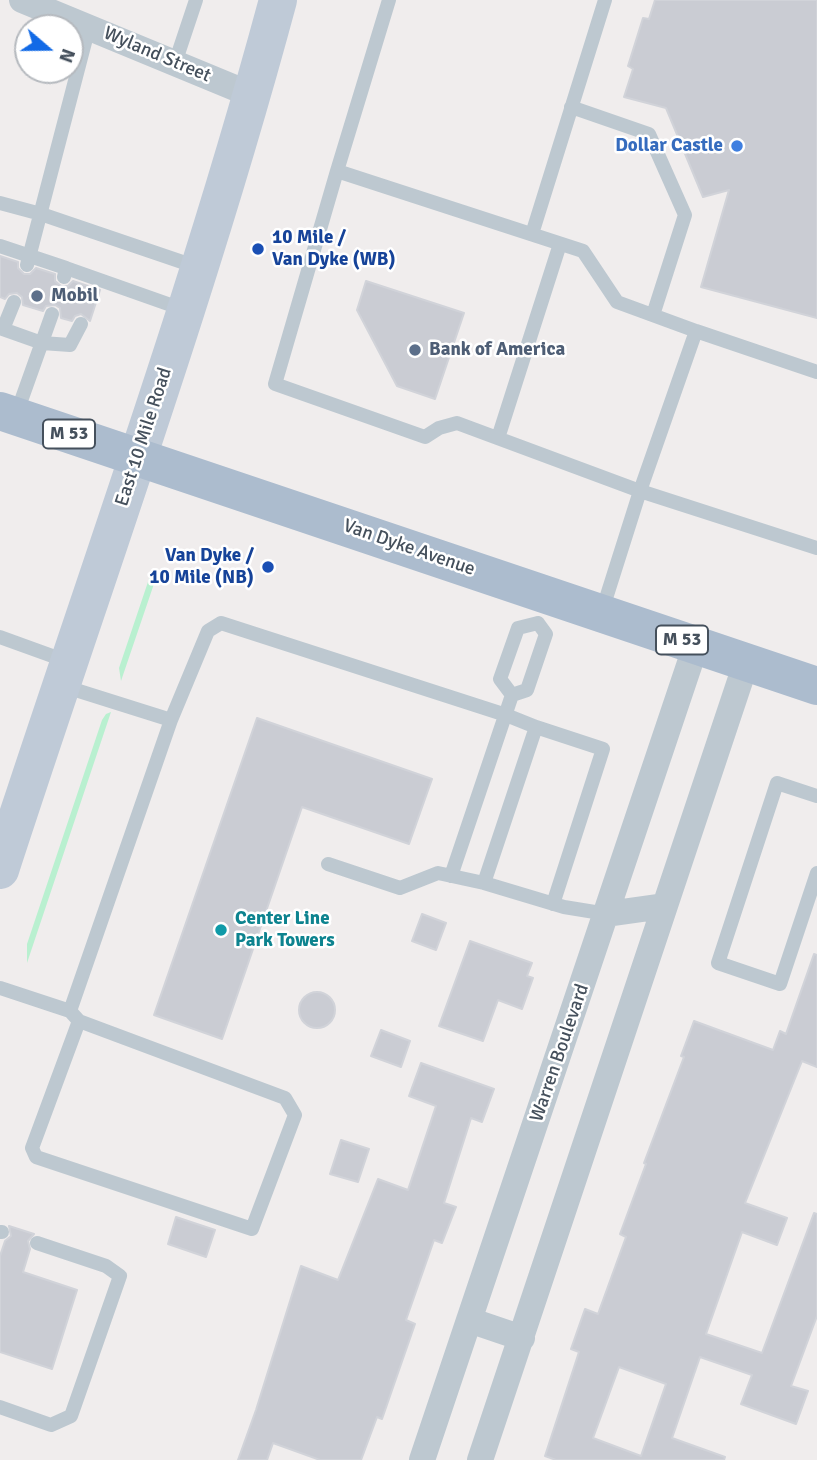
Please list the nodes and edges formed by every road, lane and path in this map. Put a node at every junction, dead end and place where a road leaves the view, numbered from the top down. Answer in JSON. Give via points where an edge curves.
{"nodes":[{"id":1,"x":22,"y":0,"type":"edge"},
{"id":2,"x":195,"y":0,"type":"edge"},
{"id":3,"x":278,"y":0,"type":"edge"},
{"id":4,"x":389,"y":0,"type":"edge"},
{"id":5,"x":605,"y":0,"type":"edge"},
{"id":6,"x":89,"y":27,"type":"junction"},
{"id":7,"x":175,"y":62,"type":"junction"},
{"id":8,"x":252,"y":95,"type":"junction"},
{"id":9,"x":571,"y":107,"type":"junction"},
{"id":10,"x":337,"y":171,"type":"junction"},
{"id":11,"x":0,"y":203,"type":"edge"},
{"id":12,"x":41,"y":214,"type":"junction"},
{"id":13,"x":532,"y":234,"type":"junction"},
{"id":14,"x":560,"y":244,"type":"junction"},
{"id":15,"x":0,"y":246,"type":"edge"},
{"id":16,"x":28,"y":260,"type":"junction"},
{"id":17,"x":199,"y":268,"type":"junction"},
{"id":18,"x":14,"y":302,"type":"dead end"},
{"id":19,"x":185,"y":310,"type":"junction"},
{"id":20,"x":52,"y":314,"type":"dead end"},
{"id":21,"x":653,"y":315,"type":"junction"},
{"id":22,"x":81,"y":324,"type":"dead end"},
{"id":23,"x":1,"y":328,"type":"edge"},
{"id":24,"x":696,"y":331,"type":"junction"},
{"id":25,"x":42,"y":343,"type":"junction"},
{"id":26,"x":817,"y":372,"type":"edge"},
{"id":27,"x":8,"y":413,"type":"edge"},
{"id":28,"x":498,"y":438,"type":"junction"},
{"id":29,"x":138,"y":457,"type":"junction"},
{"id":30,"x":640,"y":491,"type":"junction"},
{"id":31,"x":817,"y":548,"type":"edge"},
{"id":32,"x":542,"y":608,"type":"junction"},
{"id":33,"x":602,"y":612,"type":"junction"},
{"id":34,"x":0,"y":637,"type":"edge"},
{"id":35,"x":696,"y":645,"type":"junction"},
{"id":36,"x":746,"y":663,"type":"junction"},
{"id":37,"x":66,"y":674,"type":"junction"},
{"id":38,"x":817,"y":686,"type":"edge"},
{"id":39,"x":512,"y":695,"type":"junction"},
{"id":40,"x":506,"y":715,"type":"junction"},
{"id":41,"x":172,"y":720,"type":"junction"},
{"id":42,"x":536,"y":727,"type":"junction"},
{"id":43,"x":817,"y":796,"type":"edge"},
{"id":44,"x":1,"y":861,"type":"edge"},
{"id":45,"x":328,"y":864,"type":"dead end"},
{"id":46,"x":817,"y":873,"type":"edge"},
{"id":47,"x":451,"y":876,"type":"junction"},
{"id":48,"x":484,"y":883,"type":"junction"},
{"id":49,"x":552,"y":904,"type":"junction"},
{"id":50,"x":664,"y":906,"type":"junction"},
{"id":51,"x":607,"y":914,"type":"junction"},
{"id":52,"x":0,"y":988,"type":"edge"},
{"id":53,"x":74,"y":1016,"type":"junction"},
{"id":54,"x":37,"y":1243,"type":"dead end"},
{"id":55,"x":469,"y":1321,"type":"junction"},
{"id":56,"x":522,"y":1338,"type":"junction"},
{"id":57,"x":0,"y":1407,"type":"edge"},
{"id":58,"x":422,"y":1460,"type":"edge"},
{"id":59,"x":480,"y":1460,"type":"edge"}],
"edges":[{"from":1,"to":6,"type":"street","name":"Wyland Street"},
{"from":2,"to":7,"type":"lane"},
{"from":3,"to":8,"type":"main road","name":"East 10 Mile Road"},
{"from":4,"to":10,"type":"lane"},
{"from":5,"to":9,"type":"lane"},
{"from":6,"to":7,"type":"street","name":"Wyland Street"},
{"from":6,"to":12,"type":"lane"},
{"from":7,"to":8,"type":"street","name":"Wyland Street"},
{"from":8,"to":17,"type":"main road","name":"East 10 Mile Road"},
{"from":9,"to":13,"type":"lane"},
{"from":9,"to":21,"type":"lane","via":[[649,134],[685,215]]},
{"from":10,"to":13,"type":"lane"},
{"from":10,"to":28,"type":"lane","via":[[275,384],[425,437],[457,423]]},
{"from":11,"to":12,"type":"lane"},
{"from":12,"to":16,"type":"lane"},
{"from":12,"to":17,"type":"lane"},
{"from":13,"to":14,"type":"lane"},
{"from":14,"to":21,"type":"lane","via":[[583,251],[617,302]]},
{"from":14,"to":28,"type":"lane"},
{"from":15,"to":16,"type":"lane"},
{"from":16,"to":19,"type":"lane"},
{"from":17,"to":19,"type":"main road","name":"East 10 Mile Road"},
{"from":18,"to":23,"type":"lane"},
{"from":19,"to":29,"type":"main road","name":"East 10 Mile Road"},
{"from":20,"to":25,"type":"lane"},
{"from":21,"to":24,"type":"lane"},
{"from":22,"to":25,"type":"lane","via":[[70,345]]},
{"from":23,"to":25,"type":"lane"},
{"from":24,"to":26,"type":"lane"},
{"from":24,"to":30,"type":"lane"},
{"from":25,"to":27,"type":"lane"},
{"from":27,"to":29,"type":"main road","name":"Van Dyke Avenue","number":"M 53"},
{"from":28,"to":30,"type":"lane"},
{"from":29,"to":32,"type":"main road","name":"Van Dyke Avenue","number":"M 53"},
{"from":29,"to":37,"type":"main road","name":"East 10 Mile Road"},
{"from":30,"to":31,"type":"lane"},
{"from":30,"to":33,"type":"lane"},
{"from":32,"to":33,"type":"main road","name":"Van Dyke Avenue","number":"M 53"},
{"from":32,"to":39,"type":"lane","via":[[546,634],[539,658],[527,690]]},
{"from":32,"to":39,"type":"lane","via":[[518,628],[510,648],[500,679]]},
{"from":33,"to":35,"type":"main road","name":"Van Dyke Avenue","number":"M 53"},
{"from":34,"to":37,"type":"lane"},
{"from":35,"to":36,"type":"main road","name":"Van Dyke Avenue","number":"M 53"},
{"from":35,"to":51,"type":"street","name":"Warren Boulevard"},
{"from":36,"to":38,"type":"main road","name":"Van Dyke Avenue","number":"M 53"},
{"from":36,"to":50,"type":"street"},
{"from":37,"to":41,"type":"lane"},
{"from":37,"to":44,"type":"main road","name":"East 10 Mile Road"},
{"from":39,"to":40,"type":"lane"},
{"from":40,"to":41,"type":"lane","via":[[221,623],[208,631]]},
{"from":40,"to":42,"type":"lane"},
{"from":40,"to":47,"type":"lane"},
{"from":41,"to":53,"type":"lane"},
{"from":42,"to":48,"type":"lane"},
{"from":42,"to":49,"type":"lane","via":[[603,749]]},
{"from":43,"to":46,"type":"lane","via":[[777,783],[718,963],[780,984]]},
{"from":45,"to":47,"type":"lane","via":[[400,888],[438,873]]},
{"from":47,"to":48,"type":"lane"},
{"from":48,"to":49,"type":"lane"},
{"from":49,"to":51,"type":"lane"},
{"from":50,"to":51,"type":"street"},
{"from":50,"to":56,"type":"street"},
{"from":51,"to":55,"type":"street","name":"Warren Boulevard"},
{"from":52,"to":53,"type":"lane"},
{"from":53,"to":53,"type":"lane","via":[[32,1148],[36,1157],[251,1229],[295,1115],[285,1098]]},
{"from":54,"to":57,"type":"lane","via":[[106,1266],[120,1276],[71,1416],[51,1425]]},
{"from":55,"to":56,"type":"street"},
{"from":55,"to":58,"type":"street","name":"Warren Boulevard"},
{"from":56,"to":59,"type":"street"}]}
